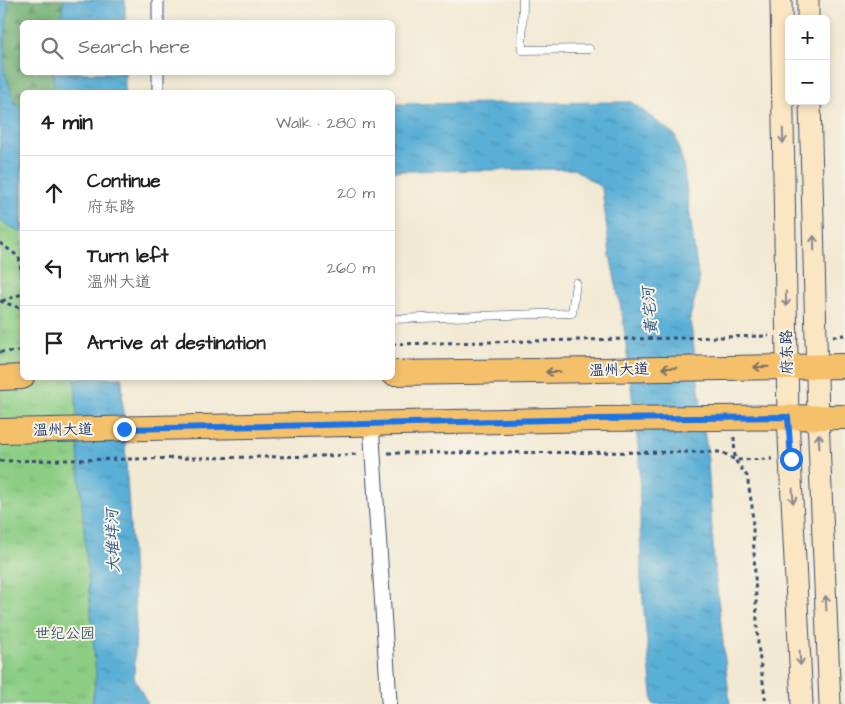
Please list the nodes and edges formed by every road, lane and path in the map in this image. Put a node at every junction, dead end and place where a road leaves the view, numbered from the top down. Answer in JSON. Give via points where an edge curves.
{"nodes":[{"id":1,"x":158,"y":0,"type":"edge"},
{"id":2,"x":523,"y":0,"type":"edge"},
{"id":3,"x":781,"y":0,"type":"edge"},
{"id":4,"x":808,"y":0,"type":"edge"},
{"id":5,"x":808,"y":15,"type":"edge"},
{"id":6,"x":158,"y":20,"type":"edge"},
{"id":7,"x":589,"y":49,"type":"dead end"},
{"id":8,"x":158,"y":75,"type":"edge"},
{"id":9,"x":158,"y":90,"type":"edge"},
{"id":10,"x":810,"y":105,"type":"edge"},
{"id":11,"x":0,"y":243,"type":"edge"},
{"id":12,"x":20,"y":263,"type":"edge"},
{"id":13,"x":576,"y":284,"type":"dead end"},
{"id":14,"x":20,"y":295,"type":"edge"},
{"id":15,"x":1,"y":301,"type":"edge"},
{"id":16,"x":20,"y":308,"type":"edge"},
{"id":17,"x":395,"y":319,"type":"edge"},
{"id":18,"x":698,"y":339,"type":"dead end"},
{"id":19,"x":395,"y":344,"type":"edge"},
{"id":20,"x":20,"y":351,"type":"edge"},
{"id":21,"x":0,"y":352,"type":"edge"},
{"id":22,"x":787,"y":366,"type":"junction"},
{"id":23,"x":817,"y":366,"type":"junction"},
{"id":24,"x":845,"y":366,"type":"edge"},
{"id":25,"x":395,"y":374,"type":"edge"},
{"id":26,"x":20,"y":377,"type":"edge"},
{"id":27,"x":0,"y":378,"type":"edge"},
{"id":28,"x":845,"y":416,"type":"edge"},
{"id":29,"x":788,"y":417,"type":"junction"},
{"id":30,"x":818,"y":417,"type":"junction"},
{"id":31,"x":722,"y":418,"type":"junction"},
{"id":32,"x":371,"y":424,"type":"junction"},
{"id":33,"x":0,"y":431,"type":"edge"},
{"id":34,"x":633,"y":452,"type":"dead end"},
{"id":35,"x":712,"y":452,"type":"dead end"},
{"id":36,"x":130,"y":459,"type":"dead end"},
{"id":37,"x":0,"y":461,"type":"edge"},
{"id":38,"x":389,"y":701,"type":"dead end"},
{"id":39,"x":766,"y":704,"type":"edge"},
{"id":40,"x":802,"y":704,"type":"edge"},
{"id":41,"x":830,"y":704,"type":"edge"}],
"edges":[{"from":1,"to":6,"type":"street"},
{"from":2,"to":7,"type":"lane","via":[[522,50]]},
{"from":3,"to":22,"type":"main road","name":"府东路","one_way":true},
{"from":4,"to":5,"type":"main road"},
{"from":8,"to":9,"type":"street"},
{"from":23,"to":10,"type":"main road","name":"府东路","one_way":true},
{"from":11,"to":12,"type":"path","via":[[19,257]]},
{"from":13,"to":17,"type":"lane","via":[[572,313]]},
{"from":14,"to":15,"type":"path"},
{"from":15,"to":16,"type":"path"},
{"from":18,"to":19,"type":"path"},
{"from":20,"to":21,"type":"path"},
{"from":22,"to":23,"type":"main road","name":"温州大道"},
{"from":22,"to":25,"type":"main road","name":"温州大道","one_way":true},
{"from":22,"to":29,"type":"main road","name":"府东路"},
{"from":23,"to":24,"type":"main road","name":"温州大道"},
{"from":23,"to":30,"type":"main road","name":"府东路"},
{"from":26,"to":27,"type":"main road"},
{"from":28,"to":30,"type":"main road","name":"温州大道"},
{"from":29,"to":30,"type":"main road","name":"温州大道"},
{"from":29,"to":31,"type":"main road","name":"温州大道"},
{"from":29,"to":40,"type":"main road","name":"府东路","one_way":true},
{"from":41,"to":30,"type":"main road","name":"府东路","one_way":true},
{"from":31,"to":32,"type":"main road","name":"温州大道"},
{"from":31,"to":39,"type":"path","via":[[735,460],[747,476],[752,506],[758,645]]},
{"from":32,"to":33,"type":"main road","name":"温州大道"},
{"from":32,"to":38,"type":"street"},
{"from":34,"to":35,"type":"path"},
{"from":36,"to":37,"type":"path"}]}
